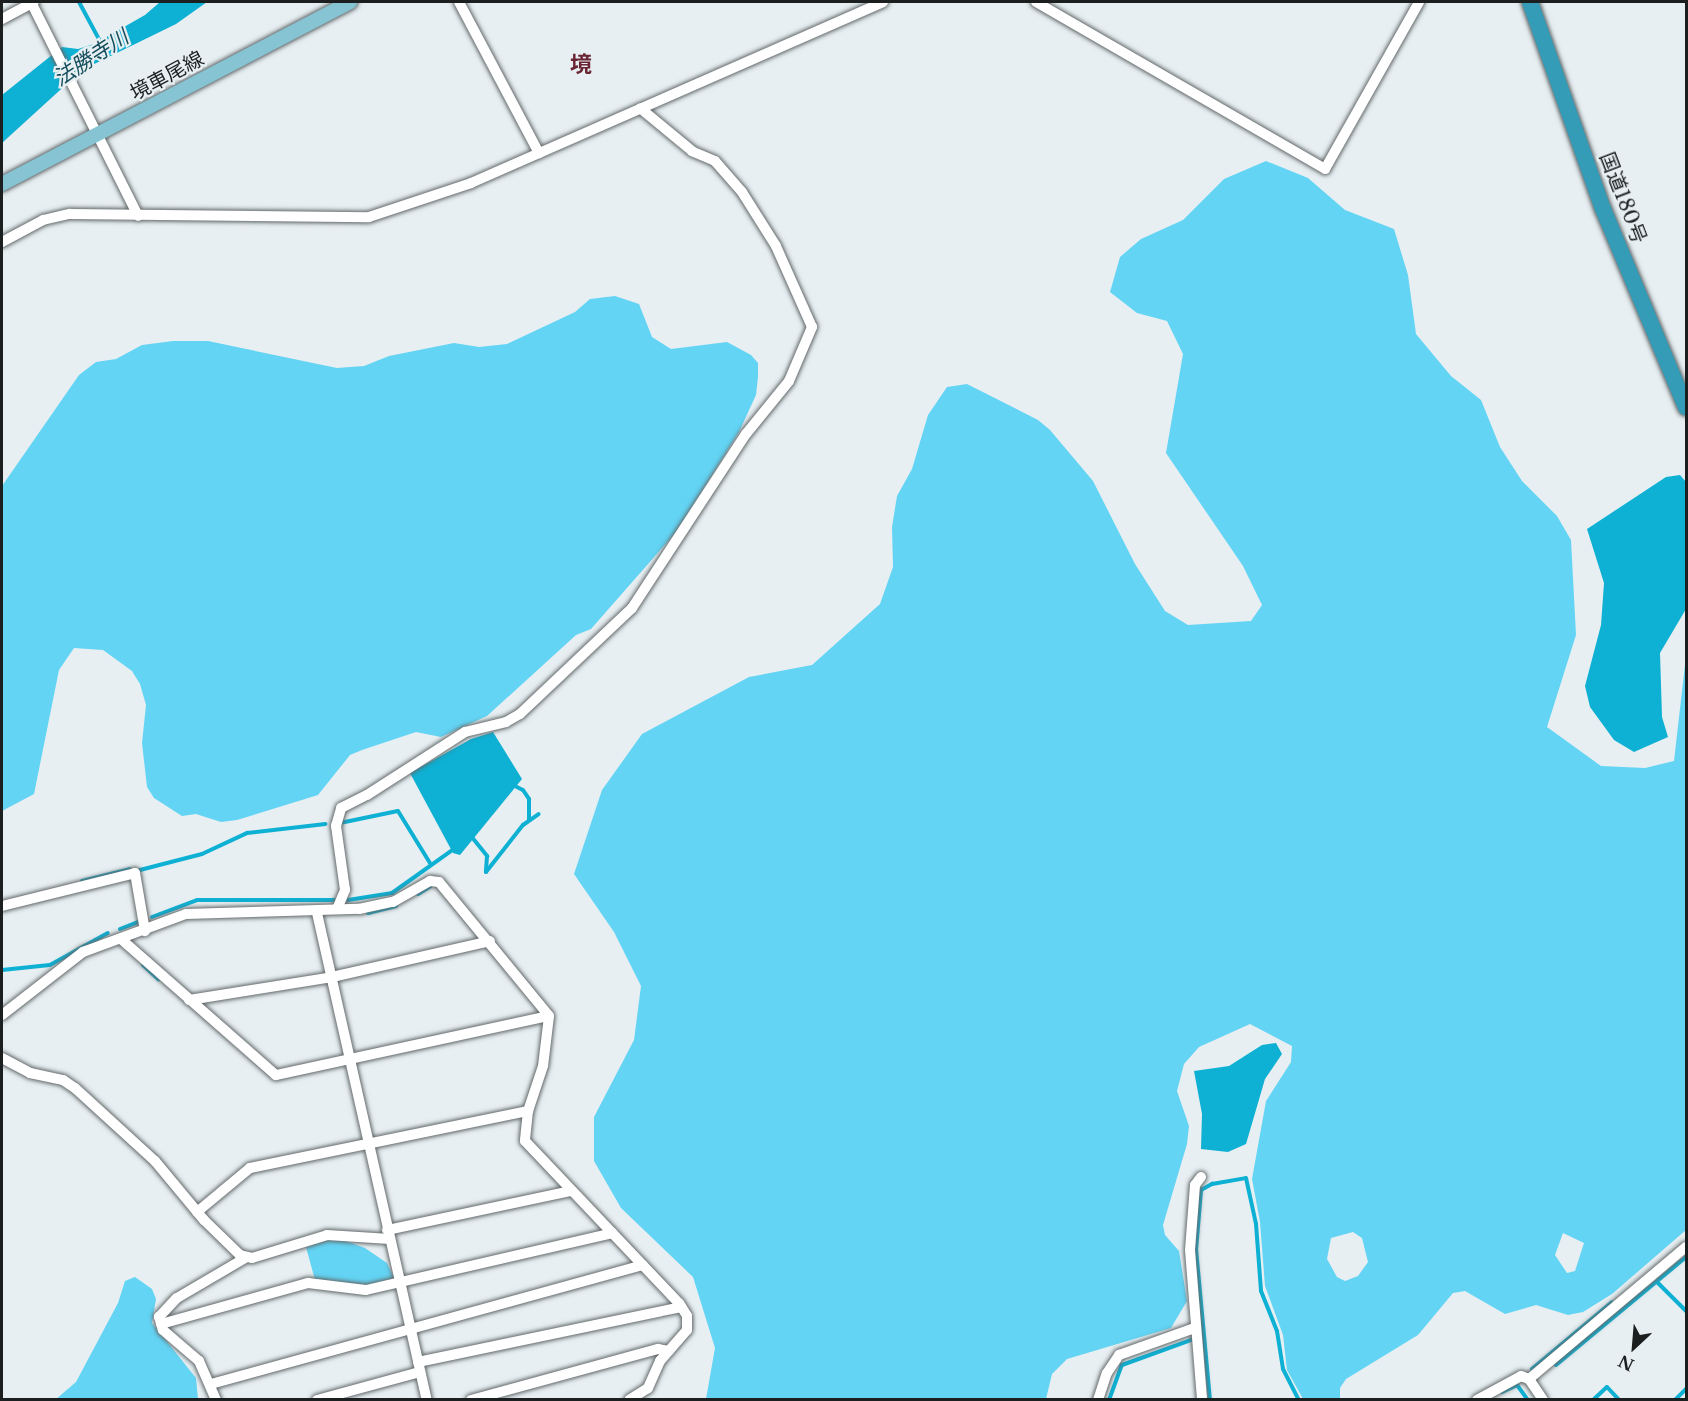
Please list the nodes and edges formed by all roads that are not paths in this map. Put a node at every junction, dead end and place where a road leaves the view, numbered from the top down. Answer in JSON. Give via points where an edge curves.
{"nodes":[{"id":1,"x":351,"y":2,"type":"edge"},
{"id":2,"x":459,"y":2,"type":"edge"},
{"id":3,"x":883,"y":2,"type":"edge"},
{"id":4,"x":1036,"y":2,"type":"edge"},
{"id":5,"x":1419,"y":2,"type":"edge"},
{"id":6,"x":1530,"y":2,"type":"edge"},
{"id":7,"x":34,"y":5,"type":"edge"},
{"id":8,"x":2,"y":20,"type":"edge"},
{"id":9,"x":640,"y":108,"type":"junction"},
{"id":10,"x":98,"y":135,"type":"junction"},
{"id":11,"x":539,"y":153,"type":"junction"},
{"id":12,"x":2,"y":184,"type":"edge"},
{"id":13,"x":138,"y":216,"type":"junction"},
{"id":14,"x":2,"y":242,"type":"edge"},
{"id":15,"x":1686,"y":407,"type":"edge"},
{"id":16,"x":2,"y":906,"type":"edge"},
{"id":17,"x":337,"y":909,"type":"junction"},
{"id":18,"x":317,"y":913,"type":"junction"},
{"id":19,"x":145,"y":931,"type":"junction"},
{"id":20,"x":121,"y":939,"type":"junction"},
{"id":21,"x":490,"y":941,"type":"junction"},
{"id":22,"x":332,"y":977,"type":"junction"},
{"id":23,"x":189,"y":1000,"type":"junction"},
{"id":24,"x":2,"y":1015,"type":"edge"},
{"id":25,"x":549,"y":1016,"type":"junction"},
{"id":26,"x":2,"y":1058,"type":"edge"},
{"id":27,"x":350,"y":1060,"type":"junction"},
{"id":28,"x":528,"y":1111,"type":"junction"},
{"id":29,"x":369,"y":1144,"type":"junction"},
{"id":30,"x":1201,"y":1177,"type":"dead end"},
{"id":31,"x":570,"y":1191,"type":"junction"},
{"id":32,"x":197,"y":1212,"type":"junction"},
{"id":33,"x":612,"y":1233,"type":"junction"},
{"id":34,"x":388,"y":1235,"type":"junction"},
{"id":35,"x":1686,"y":1247,"type":"edge"},
{"id":36,"x":248,"y":1257,"type":"junction"},
{"id":37,"x":642,"y":1265,"type":"junction"},
{"id":38,"x":399,"y":1281,"type":"junction"},
{"id":39,"x":681,"y":1307,"type":"junction"},
{"id":40,"x":161,"y":1324,"type":"junction"},
{"id":41,"x":1195,"y":1328,"type":"junction"},
{"id":42,"x":410,"y":1330,"type":"junction"},
{"id":43,"x":669,"y":1351,"type":"junction"},
{"id":44,"x":419,"y":1367,"type":"junction"},
{"id":45,"x":1528,"y":1378,"type":"junction"},
{"id":46,"x":211,"y":1384,"type":"junction"},
{"id":47,"x":216,"y":1400,"type":"edge"},
{"id":48,"x":317,"y":1400,"type":"edge"},
{"id":49,"x":427,"y":1400,"type":"edge"},
{"id":50,"x":471,"y":1400,"type":"edge"},
{"id":51,"x":629,"y":1400,"type":"edge"},
{"id":52,"x":1098,"y":1400,"type":"edge"},
{"id":53,"x":1202,"y":1400,"type":"edge"},
{"id":54,"x":1477,"y":1400,"type":"edge"},
{"id":55,"x":1543,"y":1400,"type":"edge"}],
"edges":[{"from":1,"to":10,"type":"main road","name":"境車尾線"},
{"from":2,"to":11,"type":"street"},
{"from":3,"to":9,"type":"street"},
{"from":4,"to":5,"type":"street","via":[[1325,169]]},
{"from":6,"to":15,"type":"highway","name":"国道180号","via":[[1603,209]]},
{"from":7,"to":8,"type":"street"},
{"from":7,"to":10,"type":"street"},
{"from":9,"to":11,"type":"street"},
{"from":9,"to":17,"type":"street","via":[[692,151],[715,161],[742,192],[776,246],[812,327],[789,381],[746,434],[632,608],[520,714],[506,722],[465,732],[341,808],[336,826],[345,890]]},
{"from":10,"to":12,"type":"main road","name":"境車尾線"},
{"from":10,"to":13,"type":"street"},
{"from":11,"to":13,"type":"street","via":[[471,183],[369,218]]},
{"from":13,"to":14,"type":"street","via":[[70,214],[43,219]]},
{"from":16,"to":19,"type":"street","via":[[135,873]]},
{"from":17,"to":18,"type":"street"},
{"from":17,"to":21,"type":"street","via":[[393,902],[434,880]]},
{"from":18,"to":19,"type":"street","via":[[202,912],[186,914]]},
{"from":18,"to":22,"type":"street"},
{"from":19,"to":20,"type":"street"},
{"from":20,"to":23,"type":"street"},
{"from":20,"to":24,"type":"street","via":[[83,952]]},
{"from":21,"to":22,"type":"street"},
{"from":21,"to":25,"type":"street"},
{"from":22,"to":23,"type":"street"},
{"from":22,"to":27,"type":"street"},
{"from":23,"to":27,"type":"street","via":[[276,1076]]},
{"from":25,"to":27,"type":"street"},
{"from":25,"to":28,"type":"street","via":[[543,1066]]},
{"from":26,"to":32,"type":"street","via":[[30,1073],[63,1080],[75,1088],[155,1161]]},
{"from":27,"to":29,"type":"street"},
{"from":28,"to":29,"type":"street"},
{"from":28,"to":31,"type":"street","via":[[525,1141]]},
{"from":29,"to":32,"type":"street","via":[[250,1168]]},
{"from":29,"to":34,"type":"street"},
{"from":30,"to":41,"type":"street","via":[[1195,1185],[1190,1250]]},
{"from":31,"to":33,"type":"street"},
{"from":31,"to":34,"type":"street"},
{"from":32,"to":36,"type":"street","via":[[240,1255]]},
{"from":33,"to":37,"type":"street"},
{"from":33,"to":38,"type":"street"},
{"from":34,"to":36,"type":"street","via":[[327,1235]]},
{"from":34,"to":38,"type":"street"},
{"from":35,"to":45,"type":"street"},
{"from":36,"to":40,"type":"street","via":[[177,1298],[160,1313]]},
{"from":37,"to":39,"type":"street"},
{"from":37,"to":42,"type":"street"},
{"from":38,"to":40,"type":"street","via":[[366,1290],[308,1283]]},
{"from":38,"to":42,"type":"street"},
{"from":39,"to":43,"type":"street","via":[[687,1330]]},
{"from":39,"to":44,"type":"street"},
{"from":40,"to":46,"type":"street","via":[[199,1361]]},
{"from":41,"to":52,"type":"street","via":[[1119,1355],[1107,1373]]},
{"from":41,"to":53,"type":"street"},
{"from":42,"to":44,"type":"street"},
{"from":42,"to":46,"type":"street"},
{"from":43,"to":50,"type":"street","via":[[658,1349]]},
{"from":43,"to":51,"type":"street","via":[[644,1394]]},
{"from":44,"to":48,"type":"street"},
{"from":44,"to":49,"type":"street"},
{"from":45,"to":54,"type":"street","via":[[1511,1380]]},
{"from":45,"to":55,"type":"street"},
{"from":46,"to":47,"type":"street"}]}
